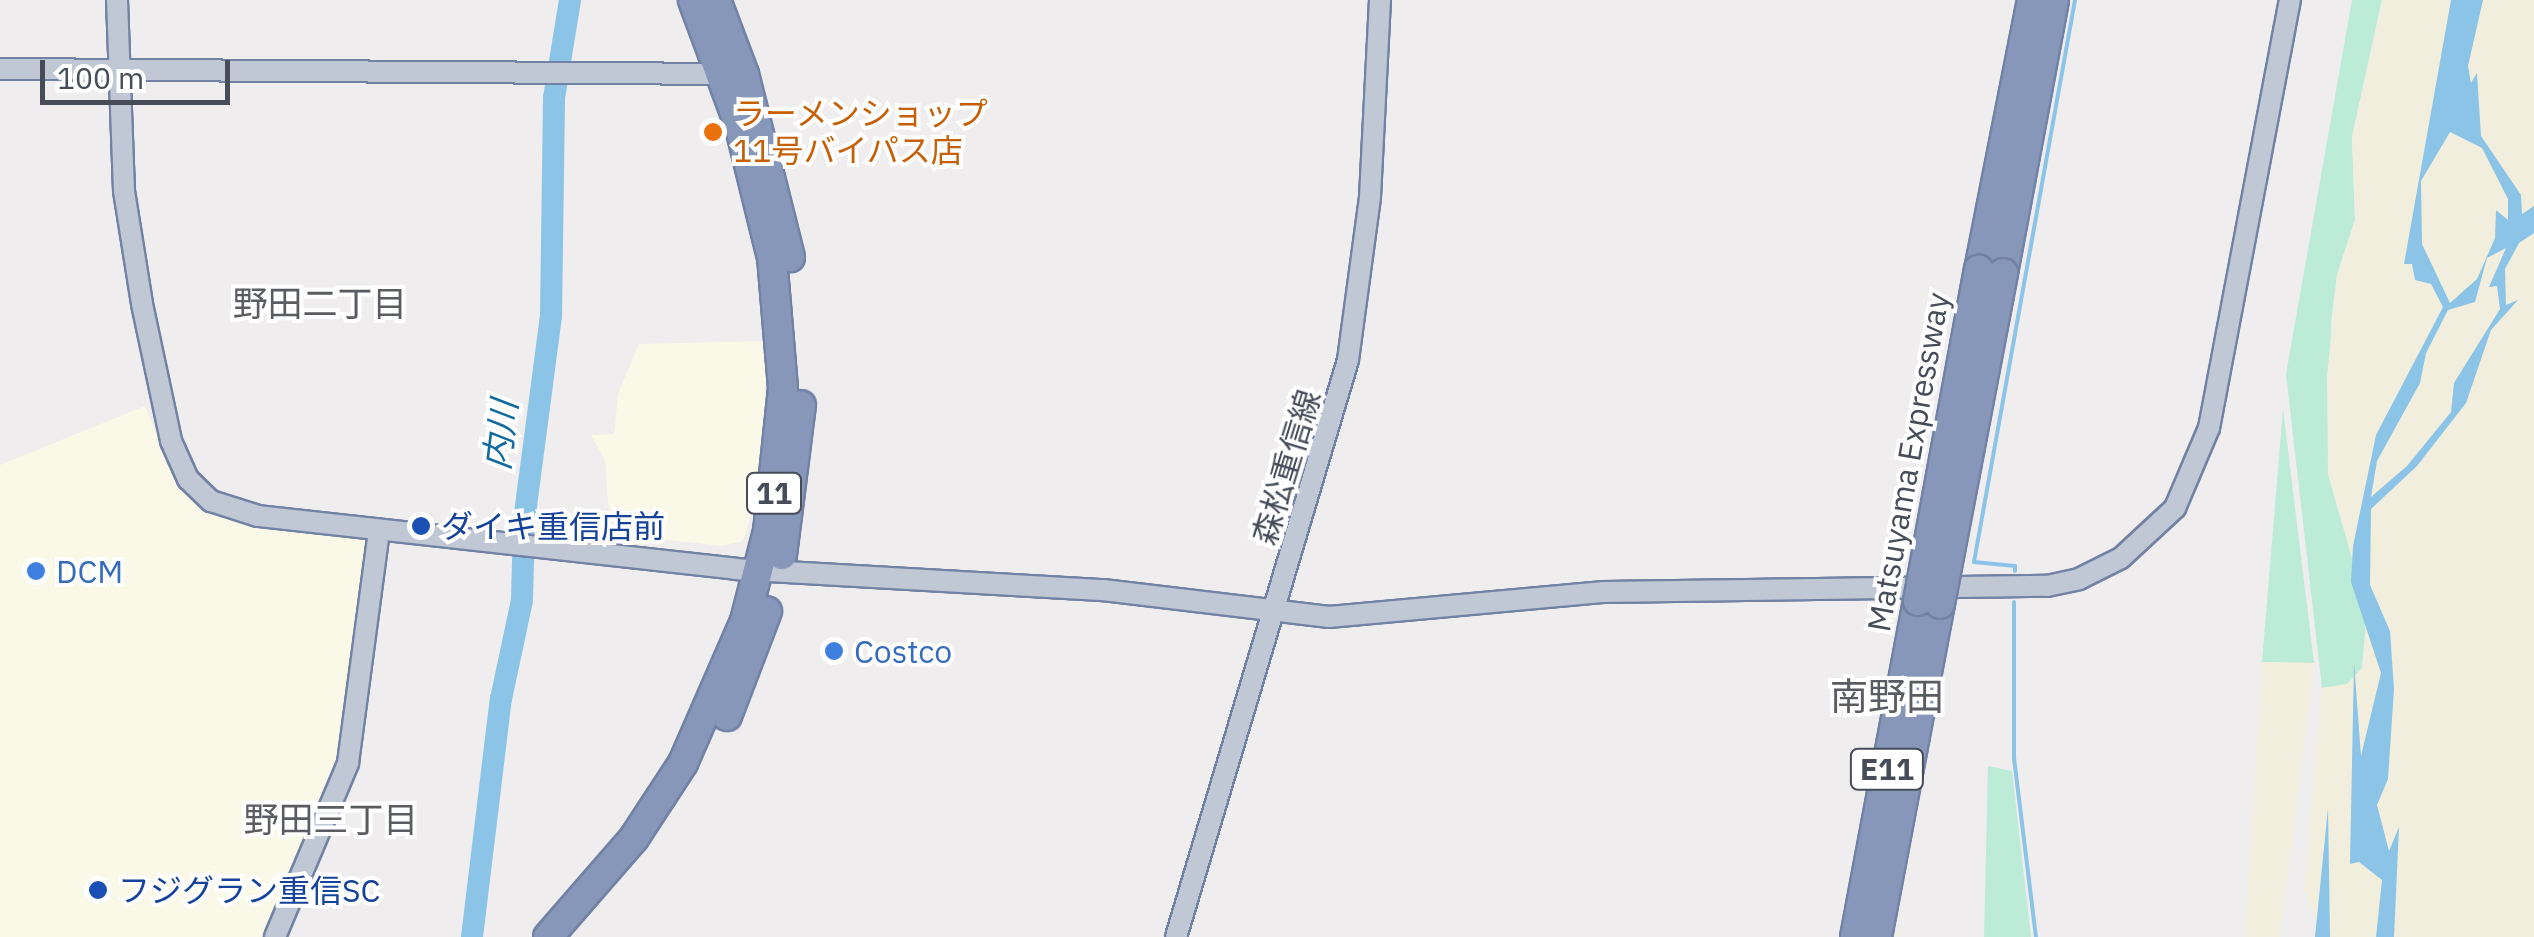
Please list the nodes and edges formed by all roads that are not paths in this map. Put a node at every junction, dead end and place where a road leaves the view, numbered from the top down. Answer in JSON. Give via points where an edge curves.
{"nodes":[{"id":1,"x":117,"y":0,"type":"edge"},
{"id":2,"x":693,"y":0,"type":"edge"},
{"id":3,"x":716,"y":0,"type":"edge"},
{"id":4,"x":1380,"y":0,"type":"edge"},
{"id":5,"x":2032,"y":0,"type":"edge"},
{"id":6,"x":2054,"y":0,"type":"edge"},
{"id":7,"x":2290,"y":0,"type":"edge"},
{"id":8,"x":0,"y":69,"type":"edge"},
{"id":9,"x":120,"y":74,"type":"junction"},
{"id":10,"x":734,"y":74,"type":"junction"},
{"id":11,"x":1991,"y":272,"type":"junction"},
{"id":12,"x":379,"y":532,"type":"junction"},
{"id":13,"x":769,"y":570,"type":"junction"},
{"id":14,"x":1929,"y":602,"type":"junction"},
{"id":15,"x":1275,"y":614,"type":"junction"},
{"id":16,"x":549,"y":936,"type":"edge"},
{"id":17,"x":275,"y":937,"type":"edge"},
{"id":18,"x":571,"y":937,"type":"edge"},
{"id":19,"x":1176,"y":937,"type":"edge"},
{"id":20,"x":1854,"y":937,"type":"edge"},
{"id":21,"x":1876,"y":937,"type":"edge"}],
"edges":[{"from":1,"to":9,"type":"street"},
{"from":2,"to":10,"type":"highway","number":"11"},
{"from":3,"to":10,"type":"highway","number":"11"},
{"from":4,"to":15,"type":"street","name":"森松重信線","via":[[1370,197],[1351,343]]},
{"from":5,"to":11,"type":"highway","name":"Matsuyama Expressway","number":"E11"},
{"from":6,"to":11,"type":"highway","name":"Matsuyama Expressway","number":"E11"},
{"from":7,"to":15,"type":"street","via":[[2194,475],[2149,538],[2102,570],[2047,586],[1624,592],[1390,615]]},
{"from":8,"to":9,"type":"street"},
{"from":9,"to":10,"type":"street"},
{"from":9,"to":12,"type":"street","via":[[124,191],[142,304],[171,441],[188,479],[211,501],[238,512]]},
{"from":10,"to":13,"type":"highway","number":"11","via":[[791,261],[799,326],[800,450]]},
{"from":11,"to":14,"type":"highway","name":"Matsuyama Expressway","number":"E11","bridge":true},
{"from":12,"to":13,"type":"street"},
{"from":12,"to":17,"type":"street","via":[[348,762]]},
{"from":13,"to":15,"type":"street","via":[[1102,590]]},
{"from":13,"to":16,"type":"highway","number":"11","via":[[684,763],[634,838]]},
{"from":13,"to":18,"type":"highway","number":"11","via":[[748,670],[716,740],[652,844]]},
{"from":14,"to":20,"type":"highway","name":"Matsuyama Expressway","number":"E11"},
{"from":14,"to":21,"type":"highway","name":"Matsuyama Expressway","number":"E11"},
{"from":15,"to":19,"type":"street","name":"森松重信線"}]}
